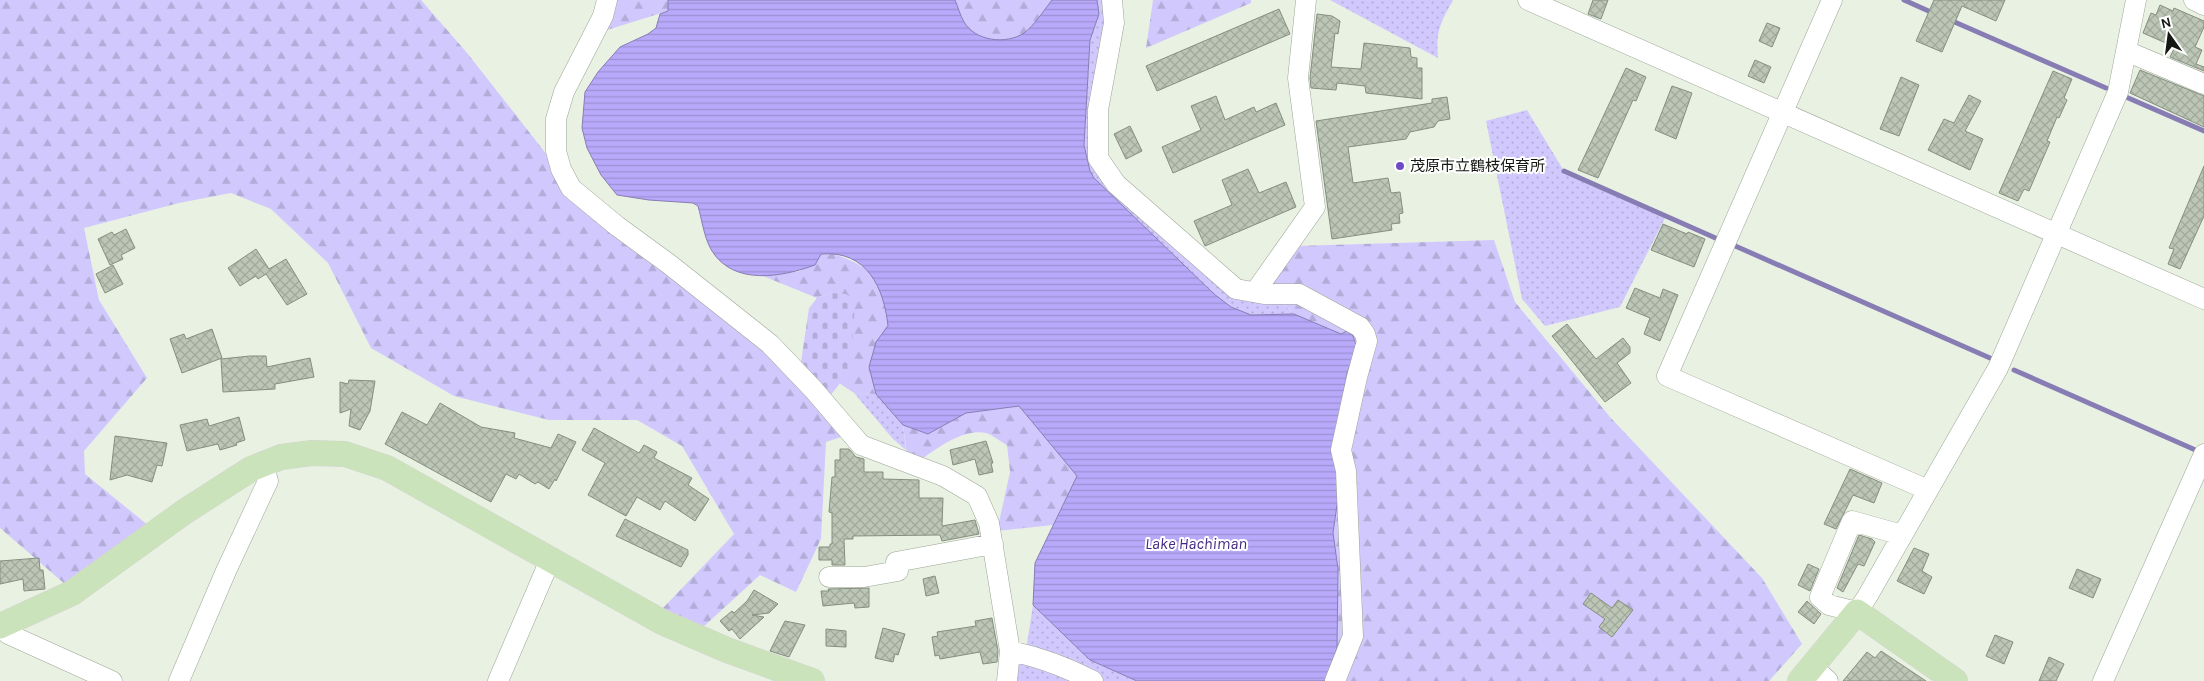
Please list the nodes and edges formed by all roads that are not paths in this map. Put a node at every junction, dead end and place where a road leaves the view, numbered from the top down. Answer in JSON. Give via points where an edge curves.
{"nodes":[{"id":1,"x":608,"y":0,"type":"edge"},
{"id":2,"x":1112,"y":0,"type":"edge"},
{"id":3,"x":1306,"y":0,"type":"edge"},
{"id":4,"x":1528,"y":0,"type":"edge"},
{"id":5,"x":1832,"y":0,"type":"edge"},
{"id":6,"x":2136,"y":0,"type":"edge"},
{"id":7,"x":2194,"y":0,"type":"edge"},
{"id":8,"x":2204,"y":4,"type":"edge"},
{"id":9,"x":2126,"y":51,"type":"junction"},
{"id":10,"x":2204,"y":84,"type":"edge"},
{"id":11,"x":1782,"y":114,"type":"junction"},
{"id":12,"x":2056,"y":233,"type":"junction"},
{"id":13,"x":1255,"y":292,"type":"junction"},
{"id":14,"x":2204,"y":299,"type":"edge"},
{"id":15,"x":2204,"y":454,"type":"edge"},
{"id":16,"x":263,"y":464,"type":"junction"},
{"id":17,"x":1928,"y":490,"type":"junction"},
{"id":18,"x":1902,"y":535,"type":"junction"},
{"id":19,"x":993,"y":544,"type":"junction"},
{"id":20,"x":550,"y":560,"type":"junction"},
{"id":21,"x":829,"y":577,"type":"dead end"},
{"id":22,"x":1857,"y":612,"type":"junction"},
{"id":23,"x":1,"y":625,"type":"edge"},
{"id":24,"x":1010,"y":650,"type":"junction"},
{"id":25,"x":1814,"y":676,"type":"edge"},
{"id":26,"x":112,"y":681,"type":"edge"},
{"id":27,"x":179,"y":681,"type":"edge"},
{"id":28,"x":498,"y":681,"type":"edge"},
{"id":29,"x":812,"y":681,"type":"edge"},
{"id":30,"x":1007,"y":681,"type":"edge"},
{"id":31,"x":1093,"y":681,"type":"edge"},
{"id":32,"x":1336,"y":681,"type":"edge"},
{"id":33,"x":1955,"y":681,"type":"edge"},
{"id":34,"x":2103,"y":681,"type":"edge"}],
"edges":[{"from":1,"to":19,"type":"street","via":[[564,92],[556,118],[556,151],[571,188],[770,344],[861,445],[943,476],[977,496],[989,523]]},
{"from":2,"to":13,"type":"street","via":[[1114,23],[1098,110],[1098,158],[1116,184],[1236,289]]},
{"from":3,"to":13,"type":"street","via":[[1298,78],[1315,207]]},
{"from":4,"to":11,"type":"street"},
{"from":5,"to":11,"type":"street"},
{"from":6,"to":9,"type":"street"},
{"from":7,"to":8,"type":"street"},
{"from":9,"to":10,"type":"street"},
{"from":9,"to":12,"type":"street","via":[[2118,92]]},
{"from":11,"to":12,"type":"street"},
{"from":11,"to":17,"type":"street","via":[[1667,376]]},
{"from":12,"to":14,"type":"street"},
{"from":12,"to":17,"type":"street","via":[[1998,368]]},
{"from":13,"to":32,"type":"street","via":[[1298,294],[1360,327],[1367,341],[1342,450],[1346,471],[1353,636]]},
{"from":15,"to":34,"type":"street"},
{"from":16,"to":20,"type":"main road","via":[[281,457],[304,454],[345,454],[387,468]]},
{"from":16,"to":23,"type":"main road","via":[[184,512],[72,594]]},
{"from":16,"to":27,"type":"street","via":[[268,481]]},
{"from":17,"to":18,"type":"street"},
{"from":18,"to":22,"type":"street"},
{"from":18,"to":22,"type":"street","via":[[1852,521],[1820,597],[1829,605]]},
{"from":19,"to":21,"type":"street","via":[[896,562],[898,571],[864,577]]},
{"from":19,"to":24,"type":"street"},
{"from":20,"to":28,"type":"street"},
{"from":20,"to":29,"type":"main road","via":[[662,622]]},
{"from":22,"to":25,"type":"main road"},
{"from":22,"to":33,"type":"main road"},
{"from":23,"to":26,"type":"street","via":[[8,634]]},
{"from":24,"to":30,"type":"street"},
{"from":24,"to":31,"type":"street","via":[[1032,655]]}]}
